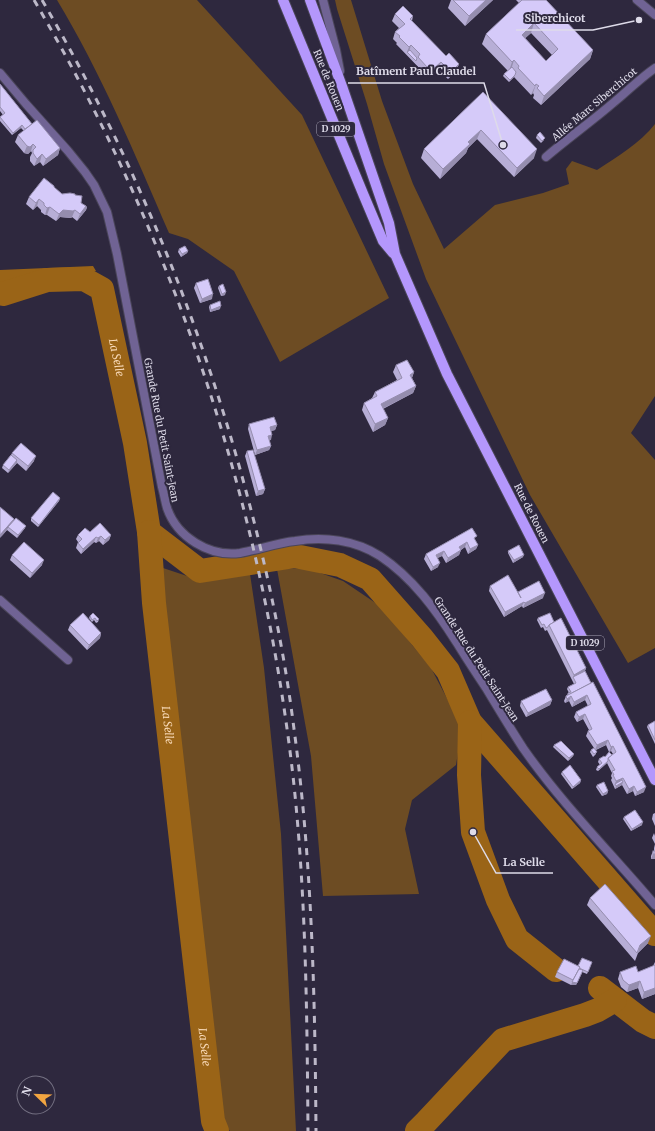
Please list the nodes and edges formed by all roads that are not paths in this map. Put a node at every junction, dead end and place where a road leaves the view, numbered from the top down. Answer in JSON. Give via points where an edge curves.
{"nodes":[{"id":1,"x":283,"y":0,"type":"edge"},
{"id":2,"x":310,"y":0,"type":"edge"},
{"id":3,"x":323,"y":0,"type":"edge"},
{"id":4,"x":637,"y":0,"type":"edge"},
{"id":5,"x":655,"y":15,"type":"edge"},
{"id":6,"x":655,"y":68,"type":"edge"},
{"id":7,"x":0,"y":73,"type":"edge"},
{"id":8,"x":343,"y":89,"type":"junction"},
{"id":9,"x":546,"y":157,"type":"dead end"},
{"id":10,"x":395,"y":254,"type":"junction"},
{"id":11,"x":0,"y":600,"type":"edge"},
{"id":12,"x":68,"y":660,"type":"dead end"},
{"id":13,"x":655,"y":780,"type":"edge"},
{"id":14,"x":655,"y":905,"type":"edge"}],
"edges":[{"from":1,"to":10,"type":"main road","name":"Rue de Rouen","number":"D 1029","via":[[383,241]]},
{"from":2,"to":8,"type":"main road","name":"Rue de Rouen","number":"D 1029"},
{"from":3,"to":8,"type":"street"},
{"from":4,"to":5,"type":"street"},
{"from":6,"to":9,"type":"street","name":"Allée Marc Siberchicot","via":[[642,76]]},
{"from":7,"to":14,"type":"street","name":"Grande Rue du Petit Saint-Jean","via":[[85,172],[106,212],[117,254],[166,502],[181,531],[195,542],[218,552],[238,553],[293,541],[326,539],[364,548],[390,564],[410,581],[435,611],[536,766]]},
{"from":8,"to":10,"type":"main road","name":"Rue de Rouen","number":"D 1029","via":[[388,223]]},
{"from":10,"to":13,"type":"main road","name":"Rue de Rouen","number":"D 1029","via":[[447,374]]},
{"from":11,"to":12,"type":"street"}]}
